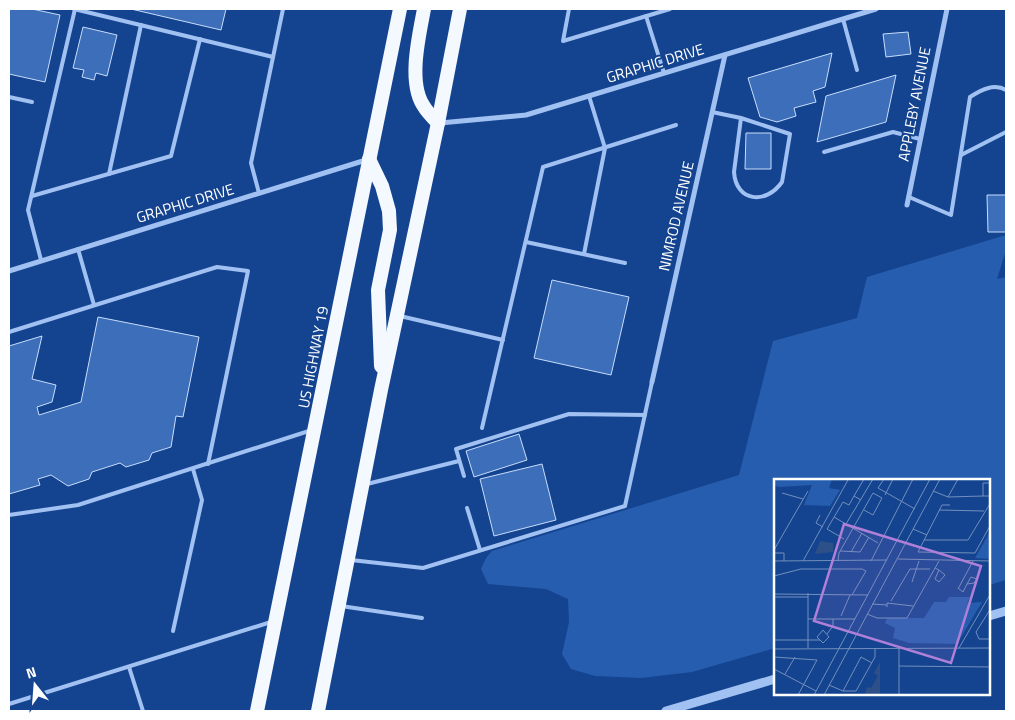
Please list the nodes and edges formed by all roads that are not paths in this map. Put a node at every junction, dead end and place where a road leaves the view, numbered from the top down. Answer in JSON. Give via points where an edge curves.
{"nodes":[{"id":1,"x":75,"y":9,"type":"edge"},
{"id":2,"x":283,"y":9,"type":"edge"},
{"id":3,"x":400,"y":9,"type":"edge"},
{"id":4,"x":424,"y":9,"type":"edge"},
{"id":5,"x":460,"y":9,"type":"edge"},
{"id":6,"x":569,"y":9,"type":"edge"},
{"id":7,"x":670,"y":9,"type":"edge"},
{"id":8,"x":876,"y":9,"type":"edge"},
{"id":9,"x":947,"y":9,"type":"edge"},
{"id":10,"x":646,"y":16,"type":"junction"},
{"id":11,"x":843,"y":19,"type":"junction"},
{"id":12,"x":141,"y":25,"type":"junction"},
{"id":13,"x":200,"y":39,"type":"junction"},
{"id":14,"x":725,"y":55,"type":"junction"},
{"id":15,"x":273,"y":57,"type":"junction"},
{"id":16,"x":858,"y":70,"type":"dead end"},
{"id":17,"x":664,"y":73,"type":"junction"},
{"id":18,"x":1006,"y":90,"type":"edge"},
{"id":19,"x":589,"y":96,"type":"junction"},
{"id":20,"x":9,"y":97,"type":"edge"},
{"id":21,"x":32,"y":102,"type":"dead end"},
{"id":22,"x":712,"y":112,"type":"junction"},
{"id":23,"x":742,"y":118,"type":"junction"},
{"id":24,"x":438,"y":124,"type":"junction"},
{"id":25,"x":676,"y":125,"type":"dead end"},
{"id":26,"x":1006,"y":132,"type":"edge"},
{"id":27,"x":920,"y":139,"type":"junction"},
{"id":28,"x":605,"y":148,"type":"junction"},
{"id":29,"x":824,"y":152,"type":"dead end"},
{"id":30,"x":961,"y":155,"type":"junction"},
{"id":31,"x":369,"y":159,"type":"junction"},
{"id":32,"x":109,"y":174,"type":"junction"},
{"id":33,"x":259,"y":193,"type":"junction"},
{"id":34,"x":32,"y":196,"type":"junction"},
{"id":35,"x":908,"y":197,"type":"junction"},
{"id":36,"x":907,"y":205,"type":"dead end"},
{"id":37,"x":526,"y":242,"type":"junction"},
{"id":38,"x":78,"y":249,"type":"junction"},
{"id":39,"x":584,"y":254,"type":"junction"},
{"id":40,"x":41,"y":260,"type":"junction"},
{"id":41,"x":625,"y":263,"type":"dead end"},
{"id":42,"x":9,"y":271,"type":"edge"},
{"id":43,"x":94,"y":305,"type":"junction"},
{"id":44,"x":397,"y":315,"type":"junction"},
{"id":45,"x":9,"y":332,"type":"edge"},
{"id":46,"x":502,"y":340,"type":"junction"},
{"id":47,"x":652,"y":382,"type":"joint"},
{"id":48,"x":381,"y":390,"type":"junction"},
{"id":49,"x":644,"y":415,"type":"junction"},
{"id":50,"x":482,"y":428,"type":"dead end"},
{"id":51,"x":314,"y":430,"type":"junction"},
{"id":52,"x":459,"y":461,"type":"junction"},
{"id":53,"x":208,"y":464,"type":"junction"},
{"id":54,"x":193,"y":468,"type":"junction"},
{"id":55,"x":464,"y":476,"type":"dead end"},
{"id":56,"x":363,"y":485,"type":"junction"},
{"id":57,"x":467,"y":508,"type":"dead end"},
{"id":58,"x":9,"y":515,"type":"edge"},
{"id":59,"x":480,"y":550,"type":"junction"},
{"id":60,"x":348,"y":560,"type":"junction"},
{"id":61,"x":339,"y":605,"type":"junction"},
{"id":62,"x":1006,"y":611,"type":"edge"},
{"id":63,"x":990,"y":616,"type":"edge"},
{"id":64,"x":422,"y":618,"type":"dead end"},
{"id":65,"x":275,"y":621,"type":"junction"},
{"id":66,"x":174,"y":631,"type":"dead end"},
{"id":67,"x":129,"y":667,"type":"junction"},
{"id":68,"x":774,"y":679,"type":"edge"},
{"id":69,"x":9,"y":704,"type":"edge"},
{"id":70,"x":143,"y":711,"type":"edge"},
{"id":71,"x":257,"y":711,"type":"edge"},
{"id":72,"x":318,"y":711,"type":"edge"},
{"id":73,"x":666,"y":711,"type":"edge"}],
"edges":[{"from":1,"to":12,"type":"lane"},
{"from":1,"to":34,"type":"lane"},
{"from":2,"to":15,"type":"lane"},
{"from":3,"to":31,"type":"highway","name":"US HIGHWAY 19"},
{"from":4,"to":24,"type":"highway","via":[[415,81],[422,104]]},
{"from":5,"to":24,"type":"highway"},
{"from":6,"to":10,"type":"lane","via":[[563,40]]},
{"from":7,"to":10,"type":"lane"},
{"from":8,"to":11,"type":"street","name":"GRAPHIC DRIVE"},
{"from":9,"to":27,"type":"street","name":"APPLEBY AVENUE"},
{"from":10,"to":17,"type":"lane"},
{"from":11,"to":14,"type":"street","name":"GRAPHIC DRIVE"},
{"from":11,"to":16,"type":"lane"},
{"from":12,"to":13,"type":"lane"},
{"from":12,"to":32,"type":"lane"},
{"from":13,"to":15,"type":"lane"},
{"from":13,"to":32,"type":"lane","via":[[171,156]]},
{"from":14,"to":17,"type":"street","name":"GRAPHIC DRIVE"},
{"from":14,"to":22,"type":"street","name":"NIMROD AVENUE"},
{"from":15,"to":33,"type":"lane","via":[[251,163]]},
{"from":17,"to":19,"type":"street","name":"GRAPHIC DRIVE"},
{"from":18,"to":30,"type":"lane","via":[[1001,87],[984,88],[970,97]]},
{"from":19,"to":24,"type":"street","name":"GRAPHIC DRIVE","via":[[526,115]]},
{"from":19,"to":28,"type":"lane"},
{"from":20,"to":21,"type":"lane"},
{"from":22,"to":23,"type":"lane"},
{"from":22,"to":47,"type":"street","name":"NIMROD AVENUE"},
{"from":23,"to":23,"type":"lane","via":[[790,134],[782,182],[778,188],[755,198],[738,190],[734,181]]},
{"from":24,"to":44,"type":"highway"},
{"from":25,"to":28,"type":"lane"},
{"from":26,"to":30,"type":"lane"},
{"from":27,"to":29,"type":"lane","via":[[893,132]]},
{"from":27,"to":35,"type":"street","name":"APPLEBY AVENUE"},
{"from":28,"to":37,"type":"lane","via":[[543,167]]},
{"from":28,"to":39,"type":"lane"},
{"from":30,"to":35,"type":"lane","via":[[951,215]]},
{"from":31,"to":33,"type":"street","name":"GRAPHIC DRIVE"},
{"from":31,"to":48,"type":"highway","via":[[389,210],[390,230],[378,290]]},
{"from":31,"to":51,"type":"highway","name":"US HIGHWAY 19"},
{"from":32,"to":34,"type":"lane"},
{"from":33,"to":38,"type":"street","name":"GRAPHIC DRIVE"},
{"from":34,"to":40,"type":"lane","via":[[28,210]]},
{"from":35,"to":36,"type":"street","name":"APPLEBY AVENUE"},
{"from":37,"to":39,"type":"lane"},
{"from":37,"to":46,"type":"lane"},
{"from":38,"to":40,"type":"street","name":"GRAPHIC DRIVE"},
{"from":38,"to":43,"type":"lane"},
{"from":39,"to":41,"type":"lane"},
{"from":40,"to":42,"type":"street","name":"GRAPHIC DRIVE"},
{"from":43,"to":45,"type":"lane"},
{"from":43,"to":53,"type":"lane","via":[[217,267],[248,271]]},
{"from":44,"to":46,"type":"lane"},
{"from":44,"to":48,"type":"highway"},
{"from":46,"to":50,"type":"lane"},
{"from":47,"to":49,"type":"lane"},
{"from":48,"to":56,"type":"highway"},
{"from":49,"to":52,"type":"lane","via":[[569,414],[456,449]]},
{"from":49,"to":59,"type":"lane","via":[[625,506]]},
{"from":51,"to":53,"type":"lane"},
{"from":51,"to":65,"type":"highway","name":"US HIGHWAY 19"},
{"from":52,"to":55,"type":"lane"},
{"from":52,"to":56,"type":"lane"},
{"from":53,"to":54,"type":"lane"},
{"from":54,"to":58,"type":"lane","via":[[78,505]]},
{"from":54,"to":66,"type":"lane","via":[[202,500]]},
{"from":56,"to":60,"type":"highway"},
{"from":57,"to":59,"type":"lane"},
{"from":59,"to":60,"type":"lane","via":[[422,568]]},
{"from":60,"to":61,"type":"highway"},
{"from":61,"to":64,"type":"lane"},
{"from":61,"to":72,"type":"highway"},
{"from":62,"to":63,"type":"street"},
{"from":65,"to":67,"type":"lane"},
{"from":65,"to":71,"type":"highway","name":"US HIGHWAY 19"},
{"from":67,"to":69,"type":"lane"},
{"from":67,"to":70,"type":"lane"},
{"from":68,"to":73,"type":"street"}]}
